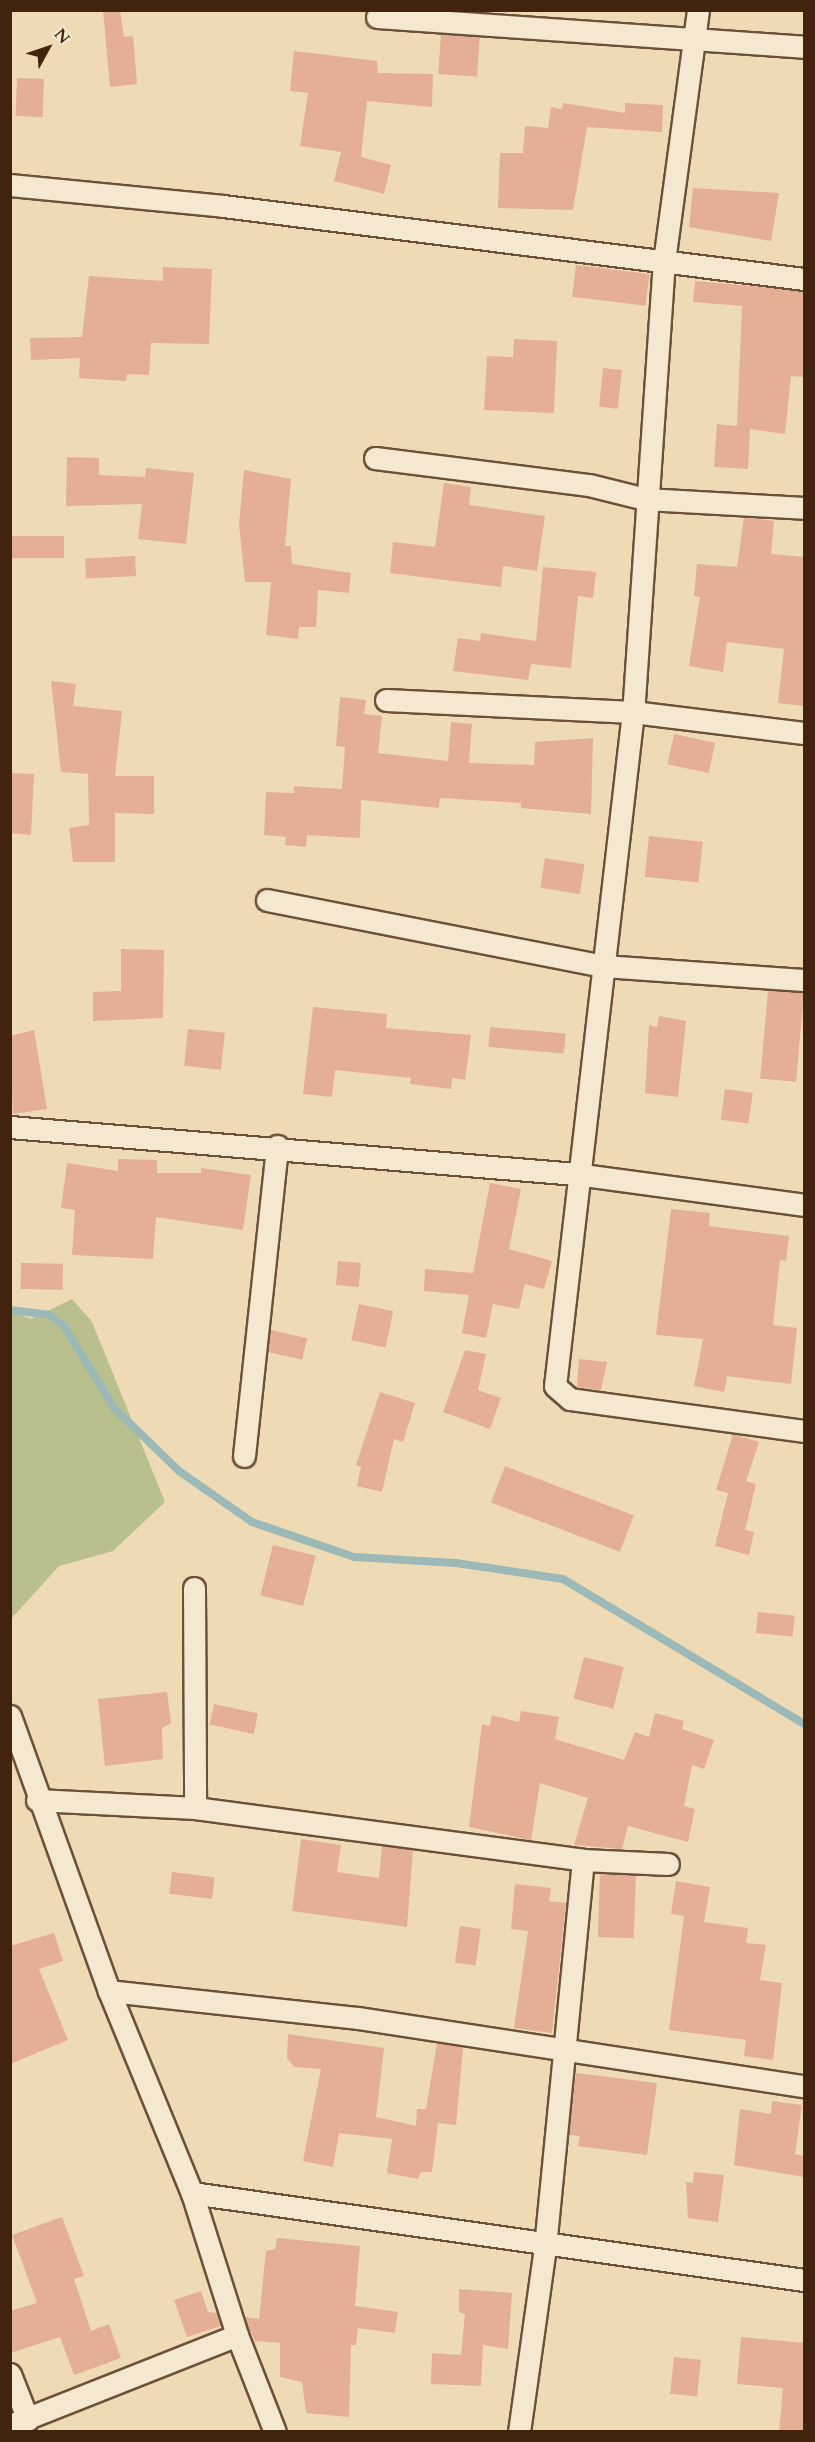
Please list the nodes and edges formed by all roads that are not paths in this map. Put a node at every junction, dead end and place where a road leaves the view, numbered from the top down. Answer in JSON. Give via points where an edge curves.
{"nodes":[{"id":1,"x":698,"y":10,"type":"edge"},
{"id":2,"x":377,"y":17,"type":"dead end"},
{"id":3,"x":696,"y":40,"type":"junction"},
{"id":4,"x":804,"y":47,"type":"edge"},
{"id":5,"x":10,"y":185,"type":"edge"},
{"id":6,"x":664,"y":260,"type":"junction"},
{"id":7,"x":804,"y":279,"type":"edge"},
{"id":8,"x":375,"y":458,"type":"dead end"},
{"id":9,"x":645,"y":499,"type":"junction"},
{"id":10,"x":804,"y":508,"type":"edge"},
{"id":11,"x":386,"y":700,"type":"dead end"},
{"id":12,"x":633,"y":712,"type":"junction"},
{"id":13,"x":804,"y":733,"type":"edge"},
{"id":14,"x":267,"y":900,"type":"dead end"},
{"id":15,"x":603,"y":966,"type":"junction"},
{"id":16,"x":804,"y":980,"type":"edge"},
{"id":17,"x":10,"y":1127,"type":"edge"},
{"id":18,"x":277,"y":1146,"type":"junction"},
{"id":19,"x":576,"y":1174,"type":"junction"},
{"id":20,"x":804,"y":1205,"type":"edge"},
{"id":21,"x":804,"y":1431,"type":"edge"},
{"id":22,"x":244,"y":1456,"type":"dead end"},
{"id":23,"x":194,"y":1588,"type":"dead end"},
{"id":24,"x":10,"y":1716,"type":"edge"},
{"id":25,"x":37,"y":1800,"type":"junction"},
{"id":26,"x":195,"y":1808,"type":"junction"},
{"id":27,"x":584,"y":1860,"type":"junction"},
{"id":28,"x":668,"y":1864,"type":"dead end"},
{"id":29,"x":109,"y":1991,"type":"junction"},
{"id":30,"x":566,"y":2049,"type":"junction"},
{"id":31,"x":804,"y":2086,"type":"edge"},
{"id":32,"x":192,"y":2193,"type":"junction"},
{"id":33,"x":545,"y":2247,"type":"junction"},
{"id":34,"x":804,"y":2280,"type":"edge"},
{"id":35,"x":237,"y":2336,"type":"junction"},
{"id":36,"x":10,"y":2374,"type":"edge"},
{"id":37,"x":19,"y":2422,"type":"edge"},
{"id":38,"x":275,"y":2432,"type":"edge"},
{"id":39,"x":519,"y":2432,"type":"edge"}],
"edges":[{"from":1,"to":3,"type":"street"},
{"from":2,"to":3,"type":"street"},
{"from":3,"to":4,"type":"street"},
{"from":3,"to":6,"type":"street"},
{"from":5,"to":6,"type":"street"},
{"from":6,"to":7,"type":"street"},
{"from":6,"to":9,"type":"street"},
{"from":8,"to":9,"type":"street","via":[[589,485]]},
{"from":9,"to":10,"type":"street"},
{"from":9,"to":12,"type":"street"},
{"from":11,"to":12,"type":"street"},
{"from":12,"to":13,"type":"street"},
{"from":12,"to":15,"type":"street"},
{"from":14,"to":15,"type":"street"},
{"from":15,"to":16,"type":"street"},
{"from":15,"to":19,"type":"street"},
{"from":17,"to":18,"type":"street"},
{"from":18,"to":19,"type":"street"},
{"from":18,"to":22,"type":"street"},
{"from":19,"to":20,"type":"street"},
{"from":19,"to":21,"type":"street","via":[[555,1348],[560,1395]]},
{"from":23,"to":26,"type":"street"},
{"from":24,"to":25,"type":"street"},
{"from":25,"to":26,"type":"street"},
{"from":25,"to":29,"type":"street"},
{"from":26,"to":27,"type":"street"},
{"from":27,"to":28,"type":"street"},
{"from":27,"to":30,"type":"street"},
{"from":29,"to":30,"type":"street","via":[[358,2018]]},
{"from":29,"to":32,"type":"street"},
{"from":30,"to":31,"type":"street"},
{"from":30,"to":33,"type":"street"},
{"from":32,"to":33,"type":"street"},
{"from":32,"to":35,"type":"street"},
{"from":33,"to":34,"type":"street"},
{"from":33,"to":39,"type":"street"},
{"from":35,"to":37,"type":"street"},
{"from":35,"to":38,"type":"street"},
{"from":36,"to":37,"type":"street"}]}
